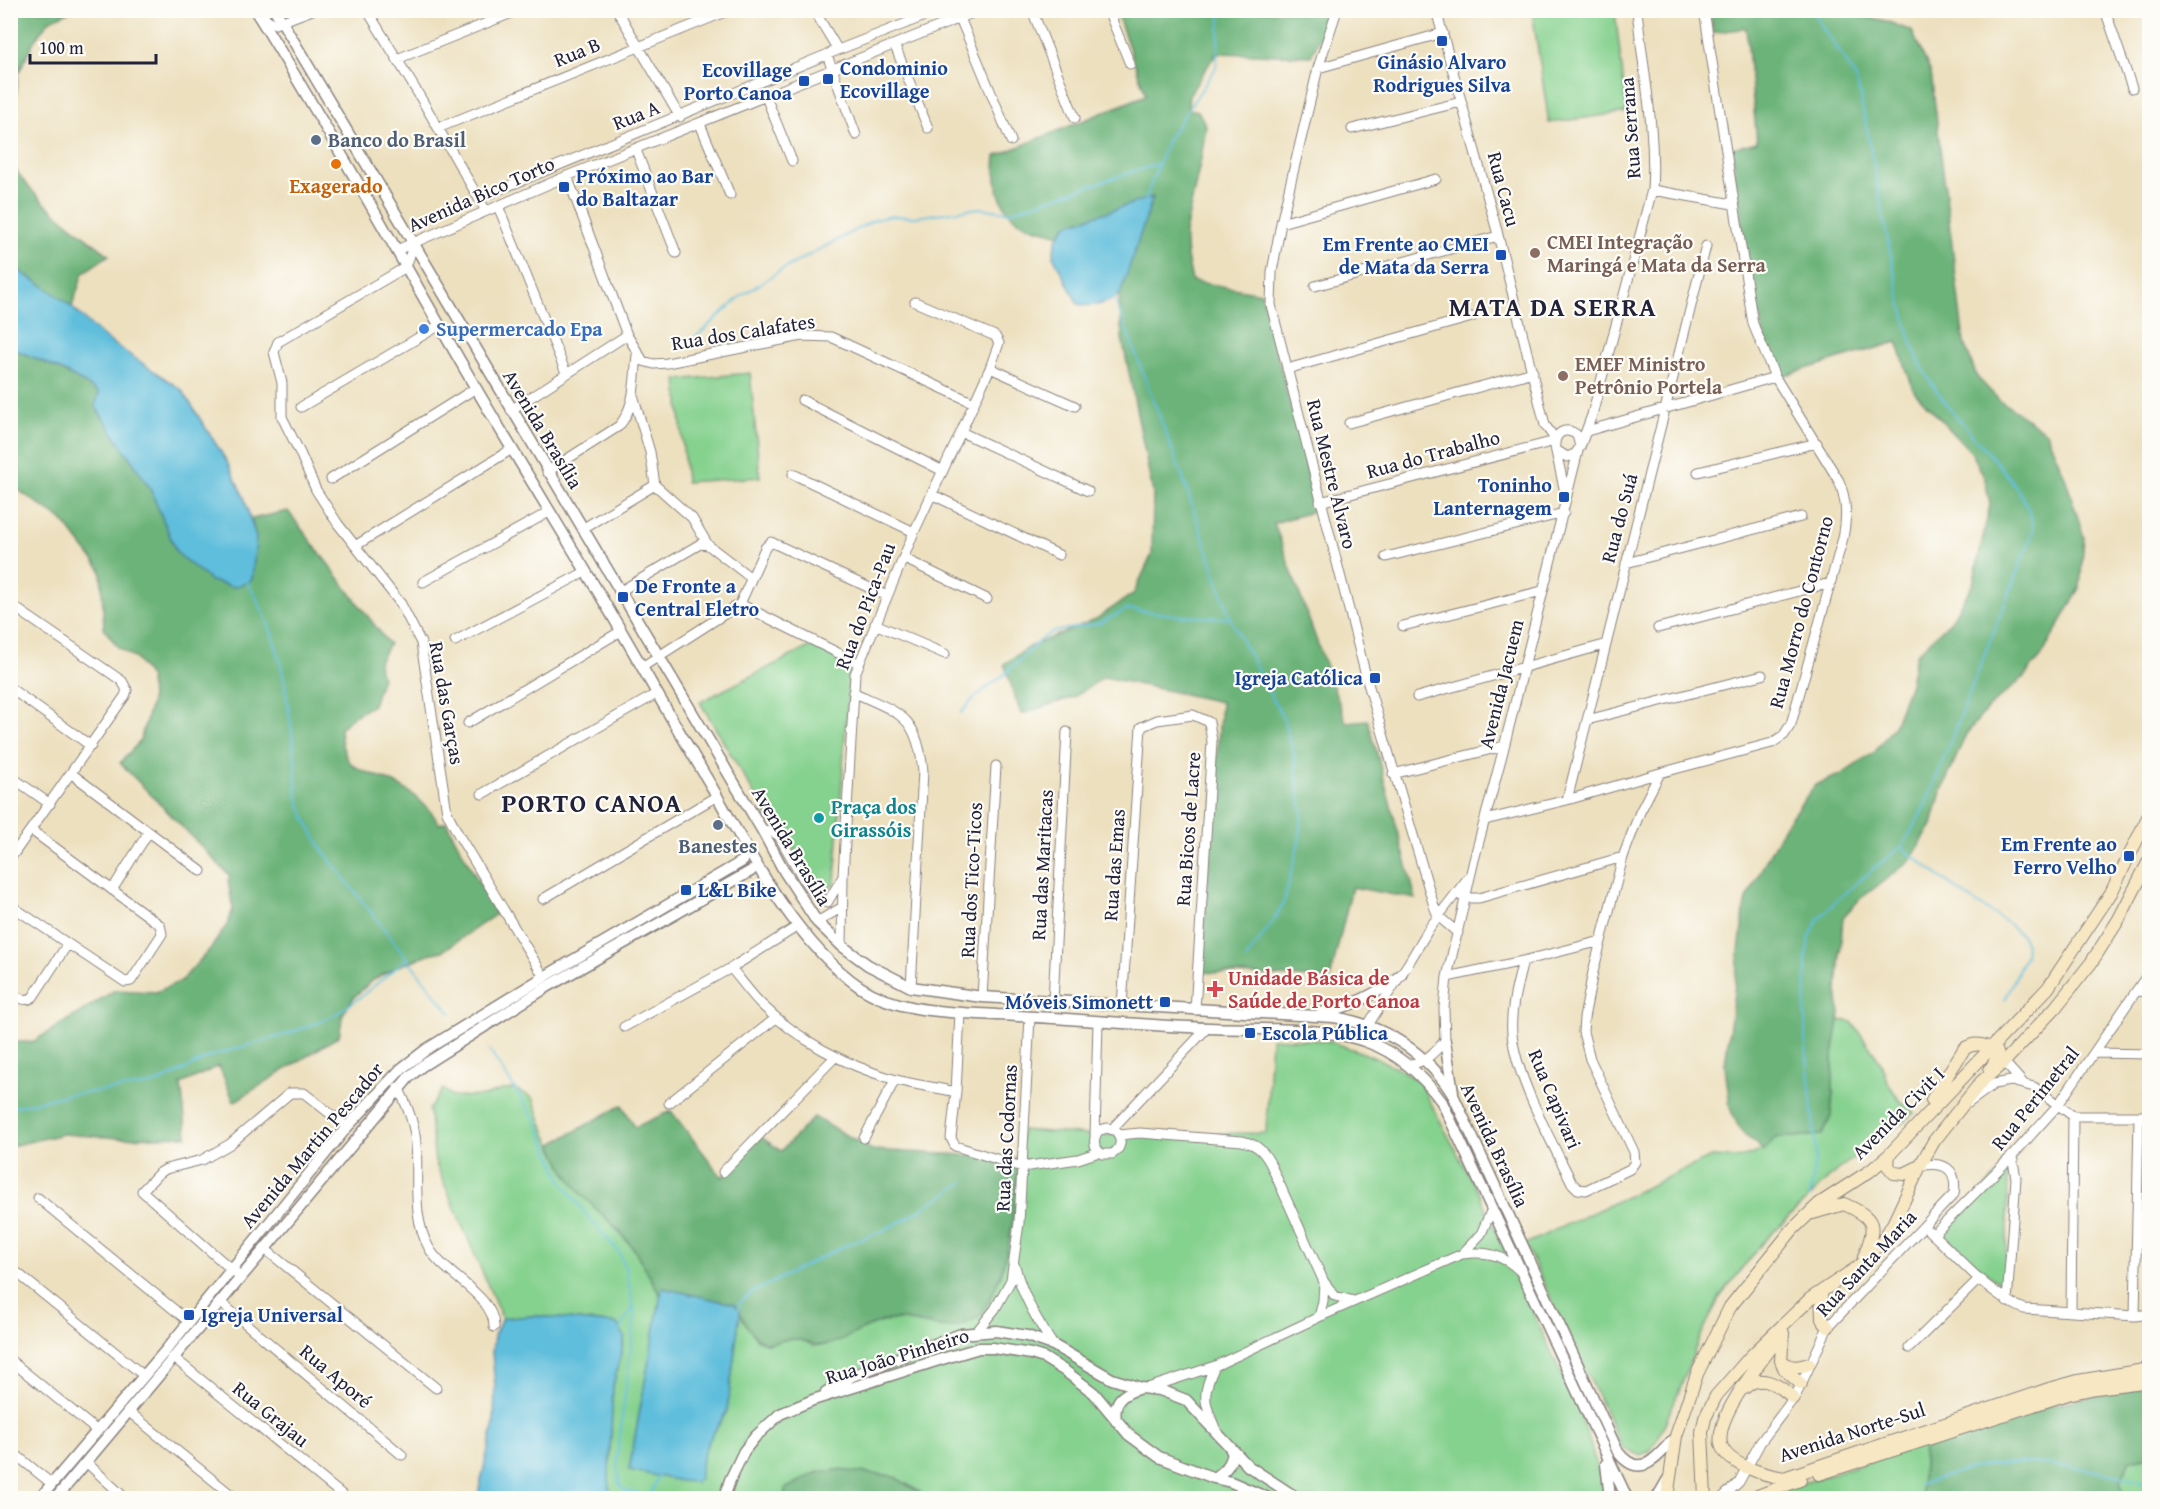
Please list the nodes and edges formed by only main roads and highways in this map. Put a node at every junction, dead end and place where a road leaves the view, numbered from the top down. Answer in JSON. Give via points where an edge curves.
{"nodes":[{"id":1,"x":2150,"y":813,"type":"edge"},
{"id":2,"x":2150,"y":859,"type":"edge"},
{"id":3,"x":1991,"y":1048,"type":"junction"},
{"id":4,"x":1981,"y":1082,"type":"junction"},
{"id":5,"x":1913,"y":1128,"type":"junction"},
{"id":6,"x":1889,"y":1155,"type":"junction"},
{"id":7,"x":1920,"y":1166,"type":"junction"},
{"id":8,"x":1809,"y":1214,"type":"junction"},
{"id":9,"x":1863,"y":1262,"type":"junction"},
{"id":10,"x":1821,"y":1292,"type":"junction"},
{"id":11,"x":1794,"y":1316,"type":"junction"},
{"id":12,"x":1828,"y":1328,"type":"road end"},
{"id":13,"x":1783,"y":1332,"type":"junction"},
{"id":14,"x":1781,"y":1361,"type":"junction"},
{"id":15,"x":1809,"y":1364,"type":"road end"},
{"id":16,"x":2150,"y":1369,"type":"edge"},
{"id":17,"x":2150,"y":1381,"type":"edge"},
{"id":18,"x":1801,"y":1384,"type":"road end"},
{"id":19,"x":1736,"y":1398,"type":"junction"},
{"id":20,"x":1793,"y":1398,"type":"road end"},
{"id":21,"x":1667,"y":1498,"type":"edge"},
{"id":22,"x":1705,"y":1498,"type":"edge"},
{"id":23,"x":1752,"y":1498,"type":"edge"}],
"edges":[{"from":1,"to":3,"type":"main road","name":"Avenida Civit I","via":[[2111,893],[2048,988]]},
{"from":2,"to":4,"type":"main road","name":"Avenida Civit I","via":[[2091,963],[2055,1008]]},
{"from":3,"to":4,"type":"main road","via":[[1998,1056]]},
{"from":3,"to":5,"type":"main road","name":"Avenida Civit I"},
{"from":3,"to":5,"type":"main road","via":[[1976,1043],[1964,1049]]},
{"from":4,"to":7,"type":"main road","name":"Avenida Civit I","via":[[1934,1141]]},
{"from":5,"to":6,"type":"main road","name":"Avenida Civit I"},
{"from":6,"to":7,"type":"main road","via":[[1888,1166],[1894,1173],[1904,1174]]},
{"from":6,"to":8,"type":"main road","name":"Avenida Civit I"},
{"from":7,"to":9,"type":"main road","name":"Avenida Civit I","via":[[1894,1222]]},
{"from":8,"to":9,"type":"main road","via":[[1844,1204],[1863,1212],[1871,1221],[1872,1236]]},
{"from":8,"to":21,"type":"main road","name":"Avenida Civit I","via":[[1730,1307],[1697,1374],[1676,1436]]},
{"from":9,"to":10,"type":"main road","name":"Avenida Civit I"},
{"from":10,"to":11,"type":"main road","name":"Avenida Civit I"},
{"from":10,"to":12,"type":"main road","via":[[1822,1319]]},
{"from":11,"to":13,"type":"main road","name":"Avenida Norte-Sul"},
{"from":11,"to":22,"type":"main road","via":[[1733,1376],[1709,1408],[1702,1432]]},
{"from":13,"to":14,"type":"main road"},
{"from":13,"to":19,"type":"main road","name":"Avenida Norte-Sul"},
{"from":14,"to":15,"type":"main road","via":[[1790,1367]]},
{"from":14,"to":18,"type":"main road"},
{"from":16,"to":19,"type":"main road","name":"Avenida Norte-Sul","via":[[2049,1389],[1784,1478],[1748,1468],[1726,1454],[1721,1445],[1721,1428]]},
{"from":17,"to":23,"type":"main road","name":"Avenida Norte-Sul","via":[[2068,1394]]},
{"from":19,"to":20,"type":"main road","via":[[1758,1380]]}]}
